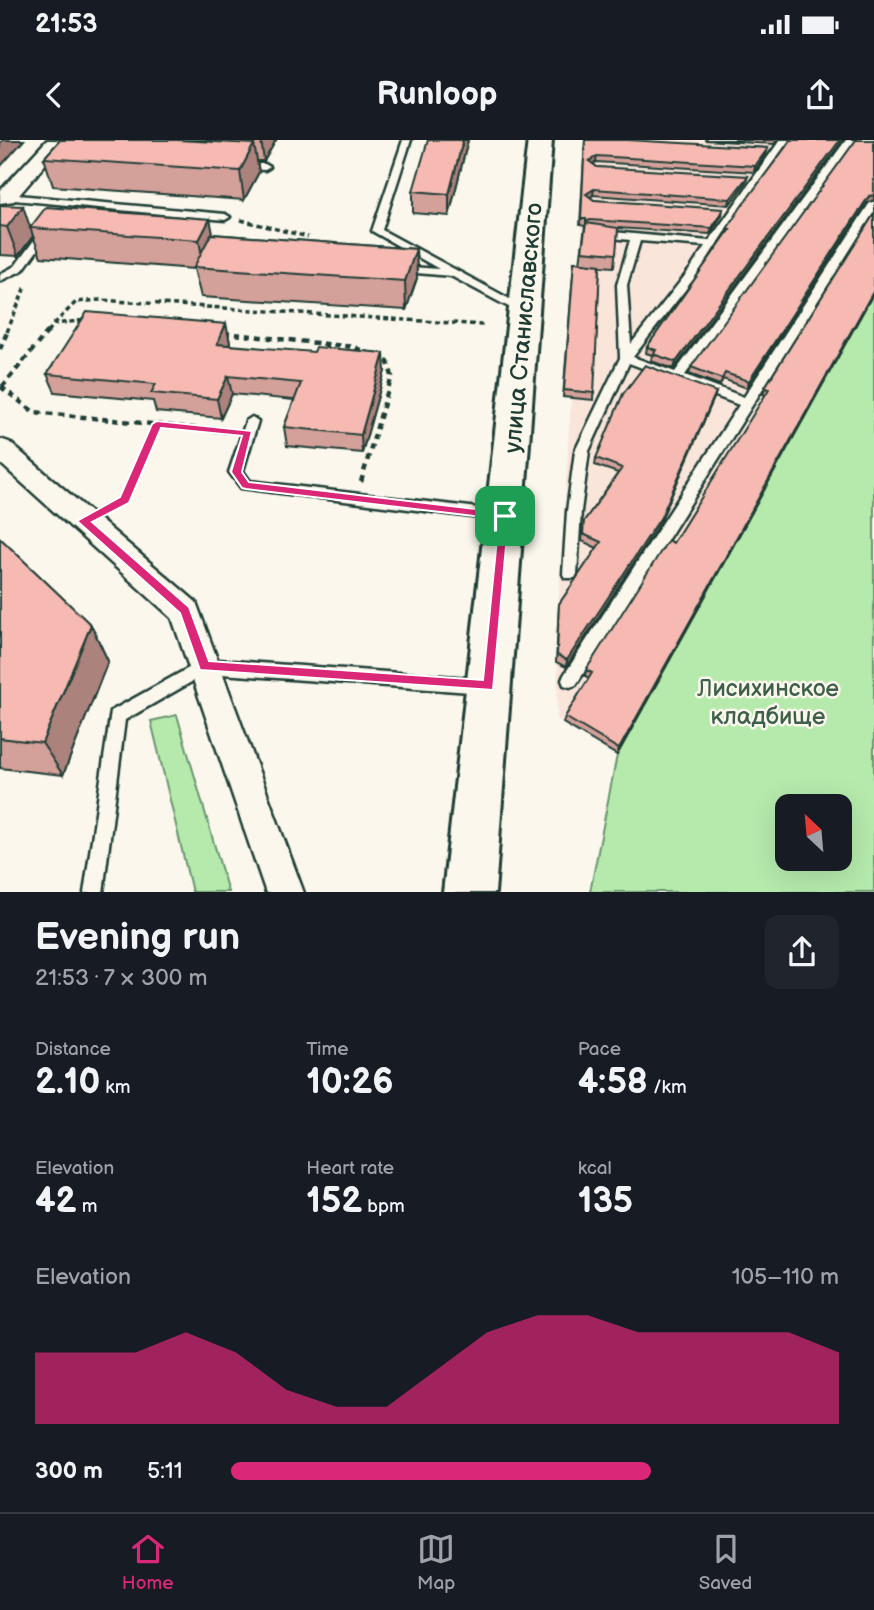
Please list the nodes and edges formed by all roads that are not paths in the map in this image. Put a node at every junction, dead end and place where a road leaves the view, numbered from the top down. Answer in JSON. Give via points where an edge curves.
{"nodes":[{"id":1,"x":407,"y":140,"type":"edge"},
{"id":2,"x":540,"y":140,"type":"edge"},
{"id":3,"x":851,"y":140,"type":"edge"},
{"id":4,"x":781,"y":145,"type":"edge"},
{"id":5,"x":764,"y":149,"type":"edge"},
{"id":6,"x":53,"y":150,"type":"edge"},
{"id":7,"x":223,"y":165,"type":"edge"},
{"id":8,"x":265,"y":167,"type":"dead end"},
{"id":9,"x":744,"y":178,"type":"edge"},
{"id":10,"x":758,"y":178,"type":"junction"},
{"id":11,"x":3,"y":197,"type":"edge"},
{"id":12,"x":874,"y":204,"type":"edge"},
{"id":13,"x":225,"y":217,"type":"road end"},
{"id":14,"x":61,"y":230,"type":"edge"},
{"id":15,"x":589,"y":232,"type":"edge"},
{"id":16,"x":636,"y":237,"type":"junction"},
{"id":17,"x":712,"y":244,"type":"junction"},
{"id":18,"x":386,"y":268,"type":"edge"},
{"id":19,"x":455,"y":273,"type":"junction"},
{"id":20,"x":0,"y":278,"type":"edge"},
{"id":21,"x":524,"y":311,"type":"junction"},
{"id":22,"x":626,"y":358,"type":"junction"},
{"id":23,"x":677,"y":376,"type":"junction"},
{"id":24,"x":747,"y":403,"type":"junction"},
{"id":25,"x":250,"y":427,"type":"road end"},
{"id":26,"x":0,"y":448,"type":"edge"},
{"id":27,"x":505,"y":516,"type":"junction"},
{"id":28,"x":570,"y":574,"type":"dead end"},
{"id":29,"x":205,"y":666,"type":"junction"},
{"id":30,"x":570,"y":680,"type":"dead end"},
{"id":31,"x":489,"y":686,"type":"junction"},
{"id":32,"x":93,"y":892,"type":"edge"},
{"id":33,"x":285,"y":892,"type":"edge"},
{"id":34,"x":469,"y":892,"type":"edge"}],
"edges":[{"from":1,"to":19,"type":"lane","via":[[377,230]]},
{"from":2,"to":21,"type":"main road","name":"улица Станиславского"},
{"from":3,"to":23,"type":"lane"},
{"from":4,"to":5,"type":"lane"},
{"from":4,"to":10,"type":"lane"},
{"from":6,"to":11,"type":"street"},
{"from":7,"to":8,"type":"lane"},
{"from":9,"to":10,"type":"lane"},
{"from":10,"to":17,"type":"lane","via":[[727,210]]},
{"from":11,"to":13,"type":"lane"},
{"from":12,"to":24,"type":"lane"},
{"from":14,"to":20,"type":"lane","via":[[42,229],[19,268]]},
{"from":15,"to":16,"type":"lane"},
{"from":16,"to":17,"type":"lane"},
{"from":16,"to":22,"type":"lane","via":[[622,285]]},
{"from":17,"to":22,"type":"lane"},
{"from":18,"to":19,"type":"lane"},
{"from":19,"to":21,"type":"lane"},
{"from":21,"to":27,"type":"main road","name":"улица Станиславского"},
{"from":22,"to":23,"type":"lane"},
{"from":22,"to":28,"type":"lane","via":[[582,451]]},
{"from":23,"to":24,"type":"lane"},
{"from":24,"to":30,"type":"lane"},
{"from":25,"to":27,"type":"lane","via":[[236,472],[246,485]]},
{"from":26,"to":29,"type":"street","via":[[185,611]]},
{"from":27,"to":31,"type":"main road","name":"улица Станиславского"},
{"from":29,"to":31,"type":"lane"},
{"from":29,"to":32,"type":"lane","via":[[117,716]]},
{"from":29,"to":33,"type":"street"},
{"from":31,"to":34,"type":"main road","name":"улица Станиславского"}]}
